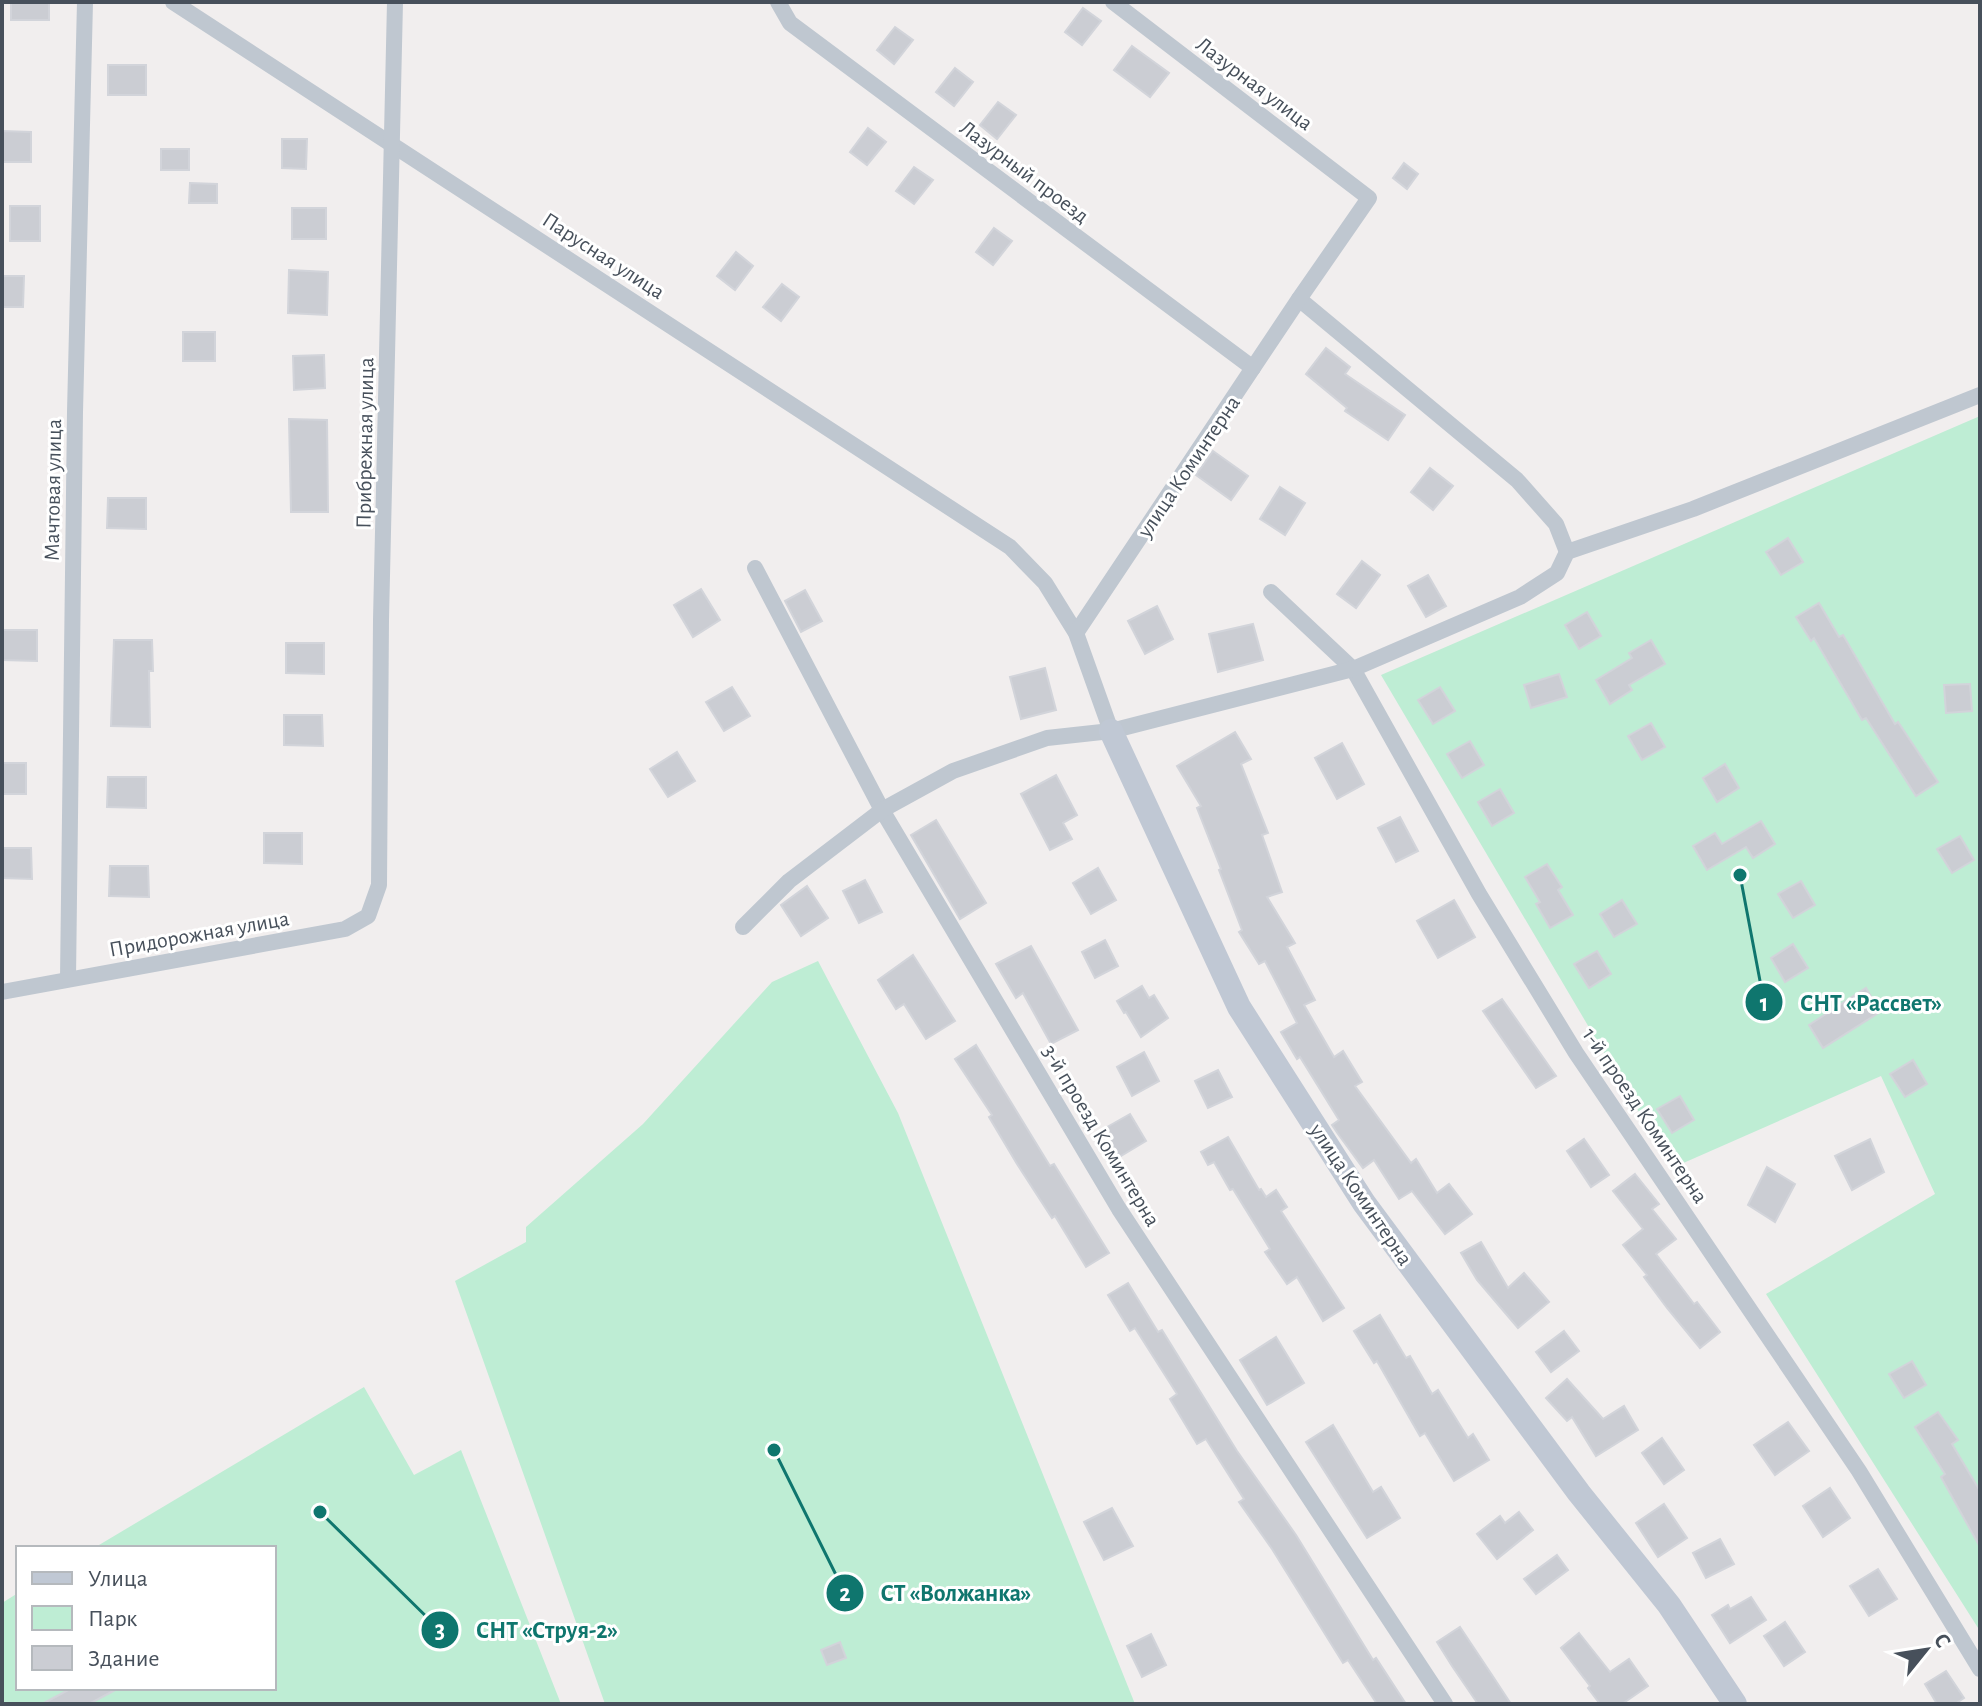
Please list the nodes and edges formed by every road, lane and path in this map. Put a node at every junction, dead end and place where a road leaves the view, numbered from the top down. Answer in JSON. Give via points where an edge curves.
{"nodes":[{"id":1,"x":85,"y":2,"type":"edge"},
{"id":2,"x":173,"y":2,"type":"edge"},
{"id":3,"x":395,"y":2,"type":"edge"},
{"id":4,"x":778,"y":2,"type":"edge"},
{"id":5,"x":1113,"y":2,"type":"edge"},
{"id":6,"x":393,"y":143,"type":"junction"},
{"id":7,"x":1369,"y":198,"type":"joint"},
{"id":8,"x":1299,"y":299,"type":"junction"},
{"id":9,"x":1253,"y":368,"type":"junction"},
{"id":10,"x":1980,"y":395,"type":"edge"},
{"id":11,"x":1010,"y":547,"type":"joint"},
{"id":12,"x":1567,"y":552,"type":"junction"},
{"id":13,"x":755,"y":568,"type":"dead end"},
{"id":14,"x":1271,"y":592,"type":"dead end"},
{"id":15,"x":1076,"y":633,"type":"junction"},
{"id":16,"x":1353,"y":669,"type":"junction"},
{"id":17,"x":1111,"y":731,"type":"junction"},
{"id":18,"x":882,"y":810,"type":"junction"},
{"id":19,"x":379,"y":885,"type":"joint"},
{"id":20,"x":743,"y":927,"type":"dead end"},
{"id":21,"x":68,"y":979,"type":"junction"},
{"id":22,"x":2,"y":992,"type":"edge"},
{"id":23,"x":1980,"y":1669,"type":"edge"},
{"id":24,"x":1445,"y":1704,"type":"edge"},
{"id":25,"x":1735,"y":1704,"type":"edge"}],
"edges":[{"from":1,"to":21,"type":"street","name":"Мачтовая улица"},
{"from":2,"to":6,"type":"street","name":"Парусная улица"},
{"from":3,"to":6,"type":"street","name":"Прибрежная улица"},
{"from":4,"to":9,"type":"street","name":"Лазурный проезд","via":[[790,23]]},
{"from":5,"to":7,"type":"street","name":"Лазурная улица"},
{"from":6,"to":11,"type":"street","name":"Парусная улица"},
{"from":6,"to":19,"type":"street","name":"Прибрежная улица"},
{"from":7,"to":8,"type":"street","name":"улица Коминтерна"},
{"from":8,"to":9,"type":"street","name":"улица Коминтерна"},
{"from":8,"to":12,"type":"street","via":[[1517,480],[1556,524]]},
{"from":9,"to":15,"type":"street","name":"улица Коминтерна"},
{"from":10,"to":12,"type":"street","via":[[1693,509]]},
{"from":11,"to":15,"type":"street","name":"улица Коминтерна","via":[[1045,583]]},
{"from":12,"to":16,"type":"street","via":[[1557,573],[1520,597]]},
{"from":13,"to":18,"type":"street","name":"3-й проезд Коминтерна"},
{"from":14,"to":16,"type":"street","name":"1-й проезд Коминтерна"},
{"from":15,"to":17,"type":"street","name":"улица Коминтерна"},
{"from":16,"to":17,"type":"street"},
{"from":16,"to":23,"type":"street","name":"1-й проезд Коминтерна","via":[[1479,894],[1576,1053],[1859,1471]]},
{"from":17,"to":18,"type":"street","via":[[1047,738],[953,771]]},
{"from":17,"to":25,"type":"street","name":"улица Коминтерна","via":[[1239,1007],[1364,1203],[1579,1493],[1669,1605]]},
{"from":18,"to":20,"type":"street","via":[[789,881]]},
{"from":18,"to":24,"type":"street","name":"3-й проезд Коминтерна","via":[[1119,1209]]},
{"from":19,"to":21,"type":"street","name":"Придорожная улица","via":[[368,916],[345,929]]},
{"from":21,"to":22,"type":"street","name":"Придорожная улица"}]}
